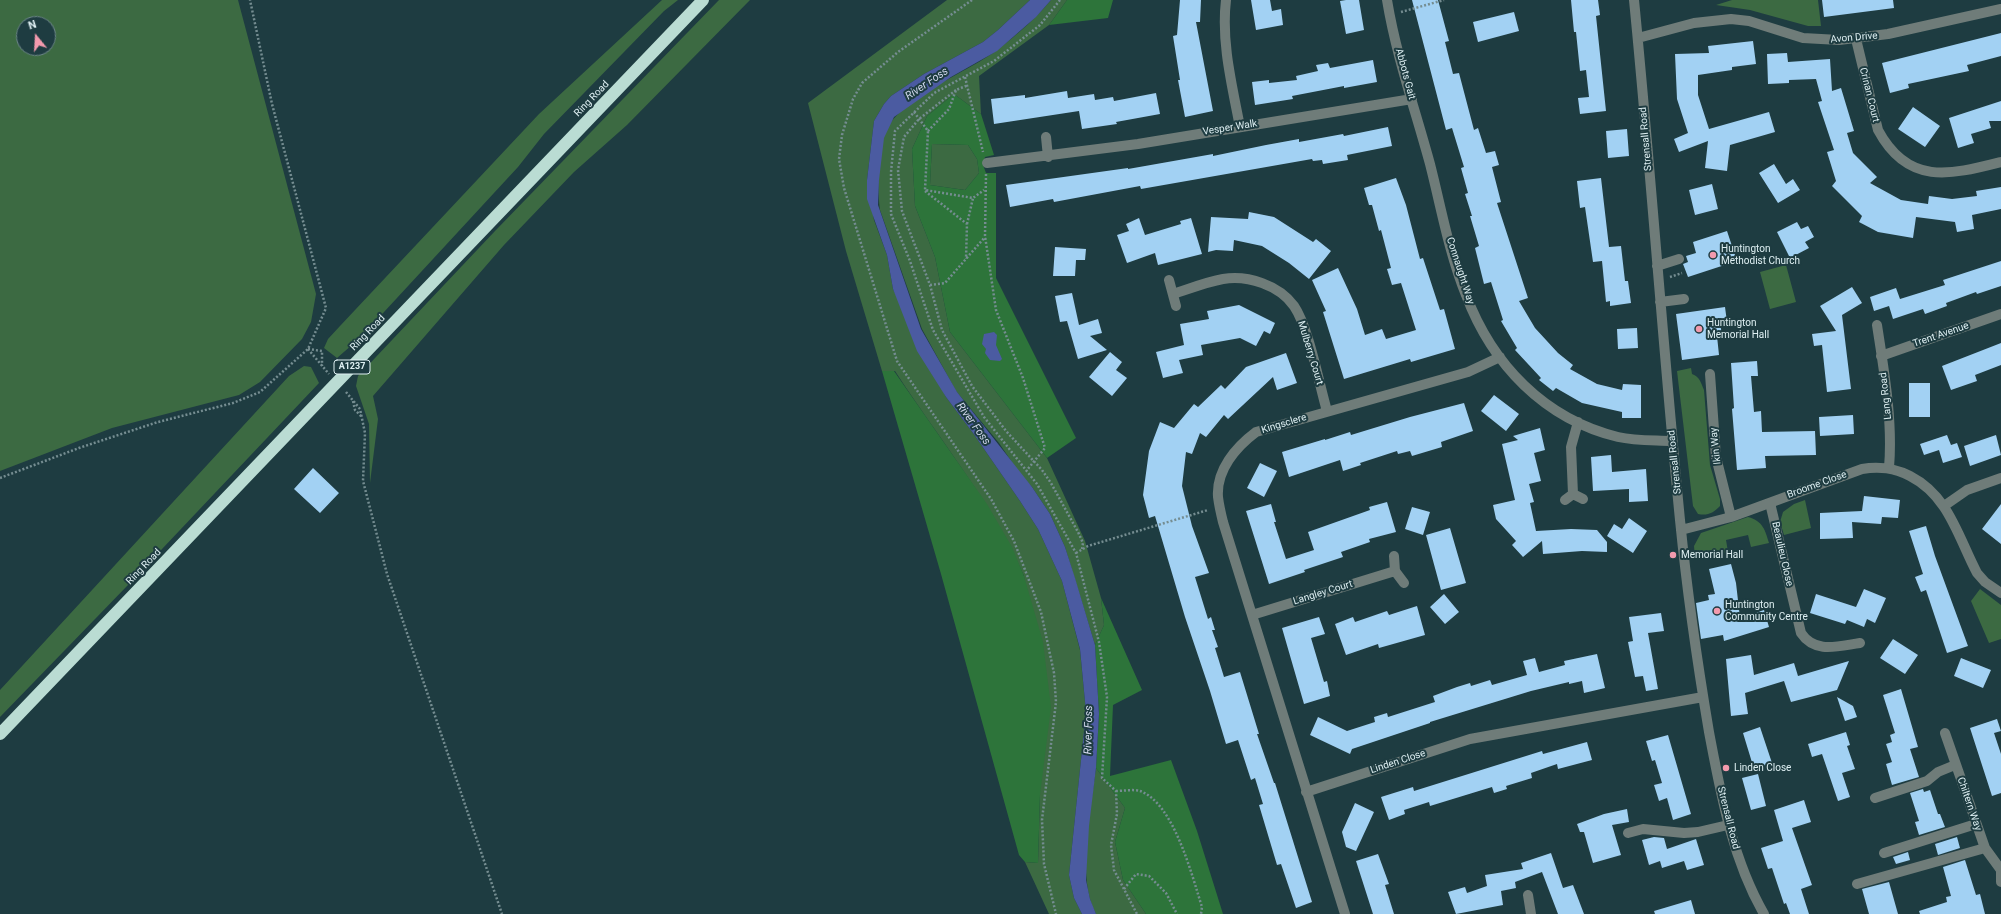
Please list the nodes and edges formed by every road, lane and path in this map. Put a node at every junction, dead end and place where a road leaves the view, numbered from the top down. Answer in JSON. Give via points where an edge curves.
{"nodes":[{"id":1,"x":250,"y":0,"type":"edge"},
{"id":2,"x":703,"y":0,"type":"edge"},
{"id":3,"x":972,"y":0,"type":"edge"},
{"id":4,"x":1060,"y":0,"type":"edge"},
{"id":5,"x":1226,"y":0,"type":"edge"},
{"id":6,"x":1387,"y":0,"type":"edge"},
{"id":7,"x":1444,"y":0,"type":"edge"},
{"id":8,"x":1634,"y":0,"type":"edge"},
{"id":9,"x":2001,"y":9,"type":"edge"},
{"id":10,"x":1389,"y":15,"type":"junction"},
{"id":11,"x":1638,"y":38,"type":"junction"},
{"id":12,"x":1856,"y":39,"type":"junction"},
{"id":13,"x":965,"y":77,"type":"junction"},
{"id":14,"x":966,"y":86,"type":"junction"},
{"id":15,"x":956,"y":90,"type":"junction"},
{"id":16,"x":1412,"y":99,"type":"junction"},
{"id":17,"x":914,"y":112,"type":"junction"},
{"id":18,"x":919,"y":119,"type":"junction"},
{"id":19,"x":1240,"y":127,"type":"junction"},
{"id":20,"x":928,"y":131,"type":"junction"},
{"id":21,"x":1046,"y":137,"type":"dead end"},
{"id":22,"x":1425,"y":147,"type":"joint"},
{"id":23,"x":1048,"y":157,"type":"junction"},
{"id":24,"x":2001,"y":162,"type":"edge"},
{"id":25,"x":987,"y":163,"type":"junction"},
{"id":26,"x":984,"y":189,"type":"junction"},
{"id":27,"x":925,"y":190,"type":"junction"},
{"id":28,"x":973,"y":198,"type":"junction"},
{"id":29,"x":967,"y":224,"type":"junction"},
{"id":30,"x":985,"y":236,"type":"junction"},
{"id":31,"x":966,"y":259,"type":"junction"},
{"id":32,"x":1679,"y":259,"type":"dead end"},
{"id":33,"x":1657,"y":266,"type":"junction"},
{"id":34,"x":1169,"y":280,"type":"dead end"},
{"id":35,"x":930,"y":286,"type":"junction"},
{"id":36,"x":1173,"y":294,"type":"junction"},
{"id":37,"x":1684,"y":299,"type":"dead end"},
{"id":38,"x":1660,"y":302,"type":"junction"},
{"id":39,"x":1176,"y":306,"type":"dead end"},
{"id":40,"x":2001,"y":314,"type":"edge"},
{"id":41,"x":1877,"y":325,"type":"dead end"},
{"id":42,"x":308,"y":349,"type":"junction"},
{"id":43,"x":1881,"y":356,"type":"junction"},
{"id":44,"x":1500,"y":357,"type":"junction"},
{"id":45,"x":1710,"y":374,"type":"dead end"},
{"id":46,"x":353,"y":400,"type":"dead end"},
{"id":47,"x":1327,"y":411,"type":"junction"},
{"id":48,"x":1578,"y":422,"type":"junction"},
{"id":49,"x":1672,"y":441,"type":"junction"},
{"id":50,"x":1034,"y":462,"type":"junction"},
{"id":51,"x":1889,"y":468,"type":"junction"},
{"id":52,"x":1027,"y":470,"type":"junction"},
{"id":53,"x":0,"y":478,"type":"edge"},
{"id":54,"x":2001,"y":478,"type":"edge"},
{"id":55,"x":1573,"y":494,"type":"junction"},
{"id":56,"x":1583,"y":499,"type":"dead end"},
{"id":57,"x":1565,"y":500,"type":"dead end"},
{"id":58,"x":1770,"y":502,"type":"junction"},
{"id":59,"x":1944,"y":506,"type":"junction"},
{"id":60,"x":1220,"y":507,"type":"junction"},
{"id":61,"x":1731,"y":517,"type":"junction"},
{"id":62,"x":1681,"y":530,"type":"junction"},
{"id":63,"x":1082,"y":549,"type":"junction"},
{"id":64,"x":1076,"y":554,"type":"junction"},
{"id":65,"x":1394,"y":556,"type":"dead end"},
{"id":66,"x":1395,"y":571,"type":"junction"},
{"id":67,"x":1404,"y":583,"type":"dead end"},
{"id":68,"x":2001,"y":593,"type":"edge"},
{"id":69,"x":1252,"y":615,"type":"junction"},
{"id":70,"x":1860,"y":643,"type":"dead end"},
{"id":71,"x":1703,"y":697,"type":"junction"},
{"id":72,"x":1945,"y":733,"type":"dead end"},
{"id":73,"x":0,"y":734,"type":"edge"},
{"id":74,"x":1955,"y":765,"type":"junction"},
{"id":75,"x":1116,"y":791,"type":"junction"},
{"id":76,"x":1306,"y":792,"type":"junction"},
{"id":77,"x":1875,"y":798,"type":"dead end"},
{"id":78,"x":1976,"y":824,"type":"junction"},
{"id":79,"x":1728,"y":825,"type":"junction"},
{"id":80,"x":1628,"y":833,"type":"dead end"},
{"id":81,"x":1984,"y":848,"type":"junction"},
{"id":82,"x":1884,"y":853,"type":"dead end"},
{"id":83,"x":2001,"y":871,"type":"edge"},
{"id":84,"x":2001,"y":882,"type":"edge"},
{"id":85,"x":1857,"y":884,"type":"dead end"},
{"id":86,"x":1124,"y":889,"type":"junction"},
{"id":87,"x":1528,"y":896,"type":"dead end"},
{"id":88,"x":502,"y":914,"type":"edge"},
{"id":89,"x":1056,"y":914,"type":"edge"},
{"id":90,"x":1136,"y":914,"type":"edge"},
{"id":91,"x":1177,"y":914,"type":"edge"},
{"id":92,"x":1201,"y":914,"type":"edge"},
{"id":93,"x":1344,"y":914,"type":"edge"},
{"id":94,"x":1531,"y":914,"type":"edge"},
{"id":95,"x":1764,"y":914,"type":"edge"}],
"edges":[{"from":1,"to":42,"type":"path","via":[[272,104],[326,308]]},
{"from":2,"to":73,"type":"highway","name":"Ring Road","number":"A1237"},
{"from":3,"to":89,"type":"path","via":[[898,52],[862,84],[853,99],[842,135],[840,160],[844,188],[897,361],[992,499],[1014,541],[1041,612],[1054,674],[1056,702],[1042,820],[1044,864]]},
{"from":4,"to":13,"type":"path","via":[[1040,25],[994,61]]},
{"from":5,"to":19,"type":"street","via":[[1227,52]]},
{"from":6,"to":10,"type":"street","name":"Abbots Gait"},
{"from":7,"to":10,"type":"path"},
{"from":8,"to":11,"type":"street","name":"Strensall Road"},
{"from":9,"to":12,"type":"street","name":"Avon Drive","via":[[1915,29]]},
{"from":10,"to":16,"type":"street","name":"Abbots Gait"},
{"from":11,"to":12,"type":"street","name":"Avon Drive","via":[[1694,23],[1731,19],[1749,21],[1803,38]]},
{"from":11,"to":33,"type":"street","name":"Strensall Road"},
{"from":12,"to":24,"type":"street","name":"Crinan Court","via":[[1878,130],[1885,144],[1896,154],[1910,164],[1944,174]]},
{"from":13,"to":14,"type":"path"},
{"from":13,"to":17,"type":"path","via":[[934,93]]},
{"from":14,"to":15,"type":"path"},
{"from":14,"to":25,"type":"path"},
{"from":15,"to":18,"type":"path"},
{"from":15,"to":20,"type":"path","via":[[949,109]]},
{"from":16,"to":19,"type":"street","name":"Vesper Walk"},
{"from":16,"to":22,"type":"street","name":"Abbots Gait"},
{"from":17,"to":18,"type":"path"},
{"from":17,"to":52,"type":"path","via":[[895,131],[891,172],[891,214],[933,330],[984,417]]},
{"from":18,"to":20,"type":"path"},
{"from":18,"to":35,"type":"path","via":[[904,137],[898,170],[902,211]]},
{"from":19,"to":23,"type":"street","name":"Vesper Walk"},
{"from":20,"to":27,"type":"path"},
{"from":21,"to":23,"type":"street"},
{"from":22,"to":44,"type":"street","name":"Connaught Way","via":[[1466,294],[1483,330]]},
{"from":23,"to":25,"type":"street","name":"Vesper Walk"},
{"from":25,"to":26,"type":"path"},
{"from":26,"to":28,"type":"path"},
{"from":26,"to":30,"type":"path"},
{"from":27,"to":28,"type":"path"},
{"from":27,"to":29,"type":"path"},
{"from":28,"to":29,"type":"path"},
{"from":29,"to":31,"type":"path"},
{"from":30,"to":31,"type":"path"},
{"from":30,"to":50,"type":"path","via":[[996,310],[1023,378],[1045,448]]},
{"from":31,"to":35,"type":"path","via":[[945,283]]},
{"from":32,"to":33,"type":"street"},
{"from":33,"to":38,"type":"street","name":"Strensall Road"},
{"from":34,"to":36,"type":"street"},
{"from":35,"to":50,"type":"path","via":[[942,330],[972,386],[1006,431]]},
{"from":36,"to":39,"type":"street"},
{"from":36,"to":47,"type":"street","name":"Mulberry Court","via":[[1224,279],[1242,279],[1270,287],[1284,295],[1294,306],[1303,323]]},
{"from":37,"to":38,"type":"street"},
{"from":38,"to":49,"type":"street","name":"Strensall Road"},
{"from":40,"to":43,"type":"street","name":"Trent Avenue"},
{"from":41,"to":43,"type":"street","name":"Lang Road"},
{"from":42,"to":42,"type":"path","via":[[322,366],[322,351]]},
{"from":42,"to":53,"type":"path","via":[[260,392],[233,403],[158,422],[78,448]]},
{"from":43,"to":51,"type":"street","name":"Lang Road","via":[[1891,442]]},
{"from":44,"to":47,"type":"street","name":"Kingsclere","via":[[1468,372]]},
{"from":44,"to":48,"type":"street","name":"Connaught Way","via":[[1514,376],[1534,395]]},
{"from":45,"to":61,"type":"street","name":"Ikin Way","via":[[1716,457]]},
{"from":46,"to":88,"type":"path","via":[[355,410],[362,416],[365,433],[363,481],[387,574]]},
{"from":47,"to":60,"type":"street","name":"Kingsclere","via":[[1256,432],[1243,442],[1224,467],[1218,496]]},
{"from":48,"to":49,"type":"street","name":"Connaught Way","via":[[1618,437]]},
{"from":48,"to":55,"type":"street","via":[[1571,448]]},
{"from":49,"to":62,"type":"street","name":"Strensall Road"},
{"from":50,"to":52,"type":"path"},
{"from":50,"to":63,"type":"path","via":[[1062,502],[1083,543]]},
{"from":51,"to":58,"type":"street","name":"Broome Close","via":[[1862,469]]},
{"from":51,"to":59,"type":"street","name":"Broome Close","via":[[1921,482],[1933,491]]},
{"from":52,"to":64,"type":"path"},
{"from":54,"to":59,"type":"street","via":[[1967,490]]},
{"from":55,"to":56,"type":"street"},
{"from":55,"to":57,"type":"street"},
{"from":58,"to":61,"type":"street","name":"Broome Close"},
{"from":58,"to":70,"type":"street","name":"Beaulieu Close","via":[[1801,633],[1807,642],[1814,646],[1832,647]]},
{"from":59,"to":68,"type":"street","name":"Broome Close","via":[[1977,573]]},
{"from":60,"to":63,"type":"path"},
{"from":60,"to":69,"type":"street","name":"Kingsclere"},
{"from":61,"to":62,"type":"street","name":"Broome Close"},
{"from":62,"to":71,"type":"street","name":"Strensall Road","via":[[1694,644]]},
{"from":63,"to":64,"type":"path"},
{"from":64,"to":75,"type":"path","via":[[1099,642],[1106,697],[1102,778]]},
{"from":65,"to":66,"type":"street"},
{"from":66,"to":67,"type":"street"},
{"from":66,"to":69,"type":"street","name":"Langley Court"},
{"from":69,"to":76,"type":"street","name":"Kingsclere"},
{"from":71,"to":76,"type":"street","name":"Linden Close","via":[[1476,738]]},
{"from":71,"to":79,"type":"street","name":"Strensall Road"},
{"from":72,"to":74,"type":"street","name":"Chiltern Way"},
{"from":74,"to":77,"type":"street","via":[[1938,772],[1928,781]]},
{"from":74,"to":78,"type":"street","name":"Chiltern Way"},
{"from":75,"to":86,"type":"path","via":[[1117,814],[1111,845],[1114,870]]},
{"from":75,"to":92,"type":"path","via":[[1140,791],[1158,803],[1183,846],[1202,907]]},
{"from":76,"to":93,"type":"street"},
{"from":78,"to":81,"type":"street","name":"Chiltern Way"},
{"from":78,"to":82,"type":"street"},
{"from":79,"to":80,"type":"street","via":[[1698,832],[1643,829]]},
{"from":79,"to":95,"type":"street","name":"Strensall Road","via":[[1746,881]]},
{"from":81,"to":83,"type":"street","name":"Chiltern Way"},
{"from":81,"to":85,"type":"street"},
{"from":83,"to":84,"type":"street","name":"Chiltern Way"},
{"from":86,"to":90,"type":"path"},
{"from":86,"to":91,"type":"path","via":[[1136,874],[1150,876],[1166,893]]},
{"from":87,"to":94,"type":"street"}]}
